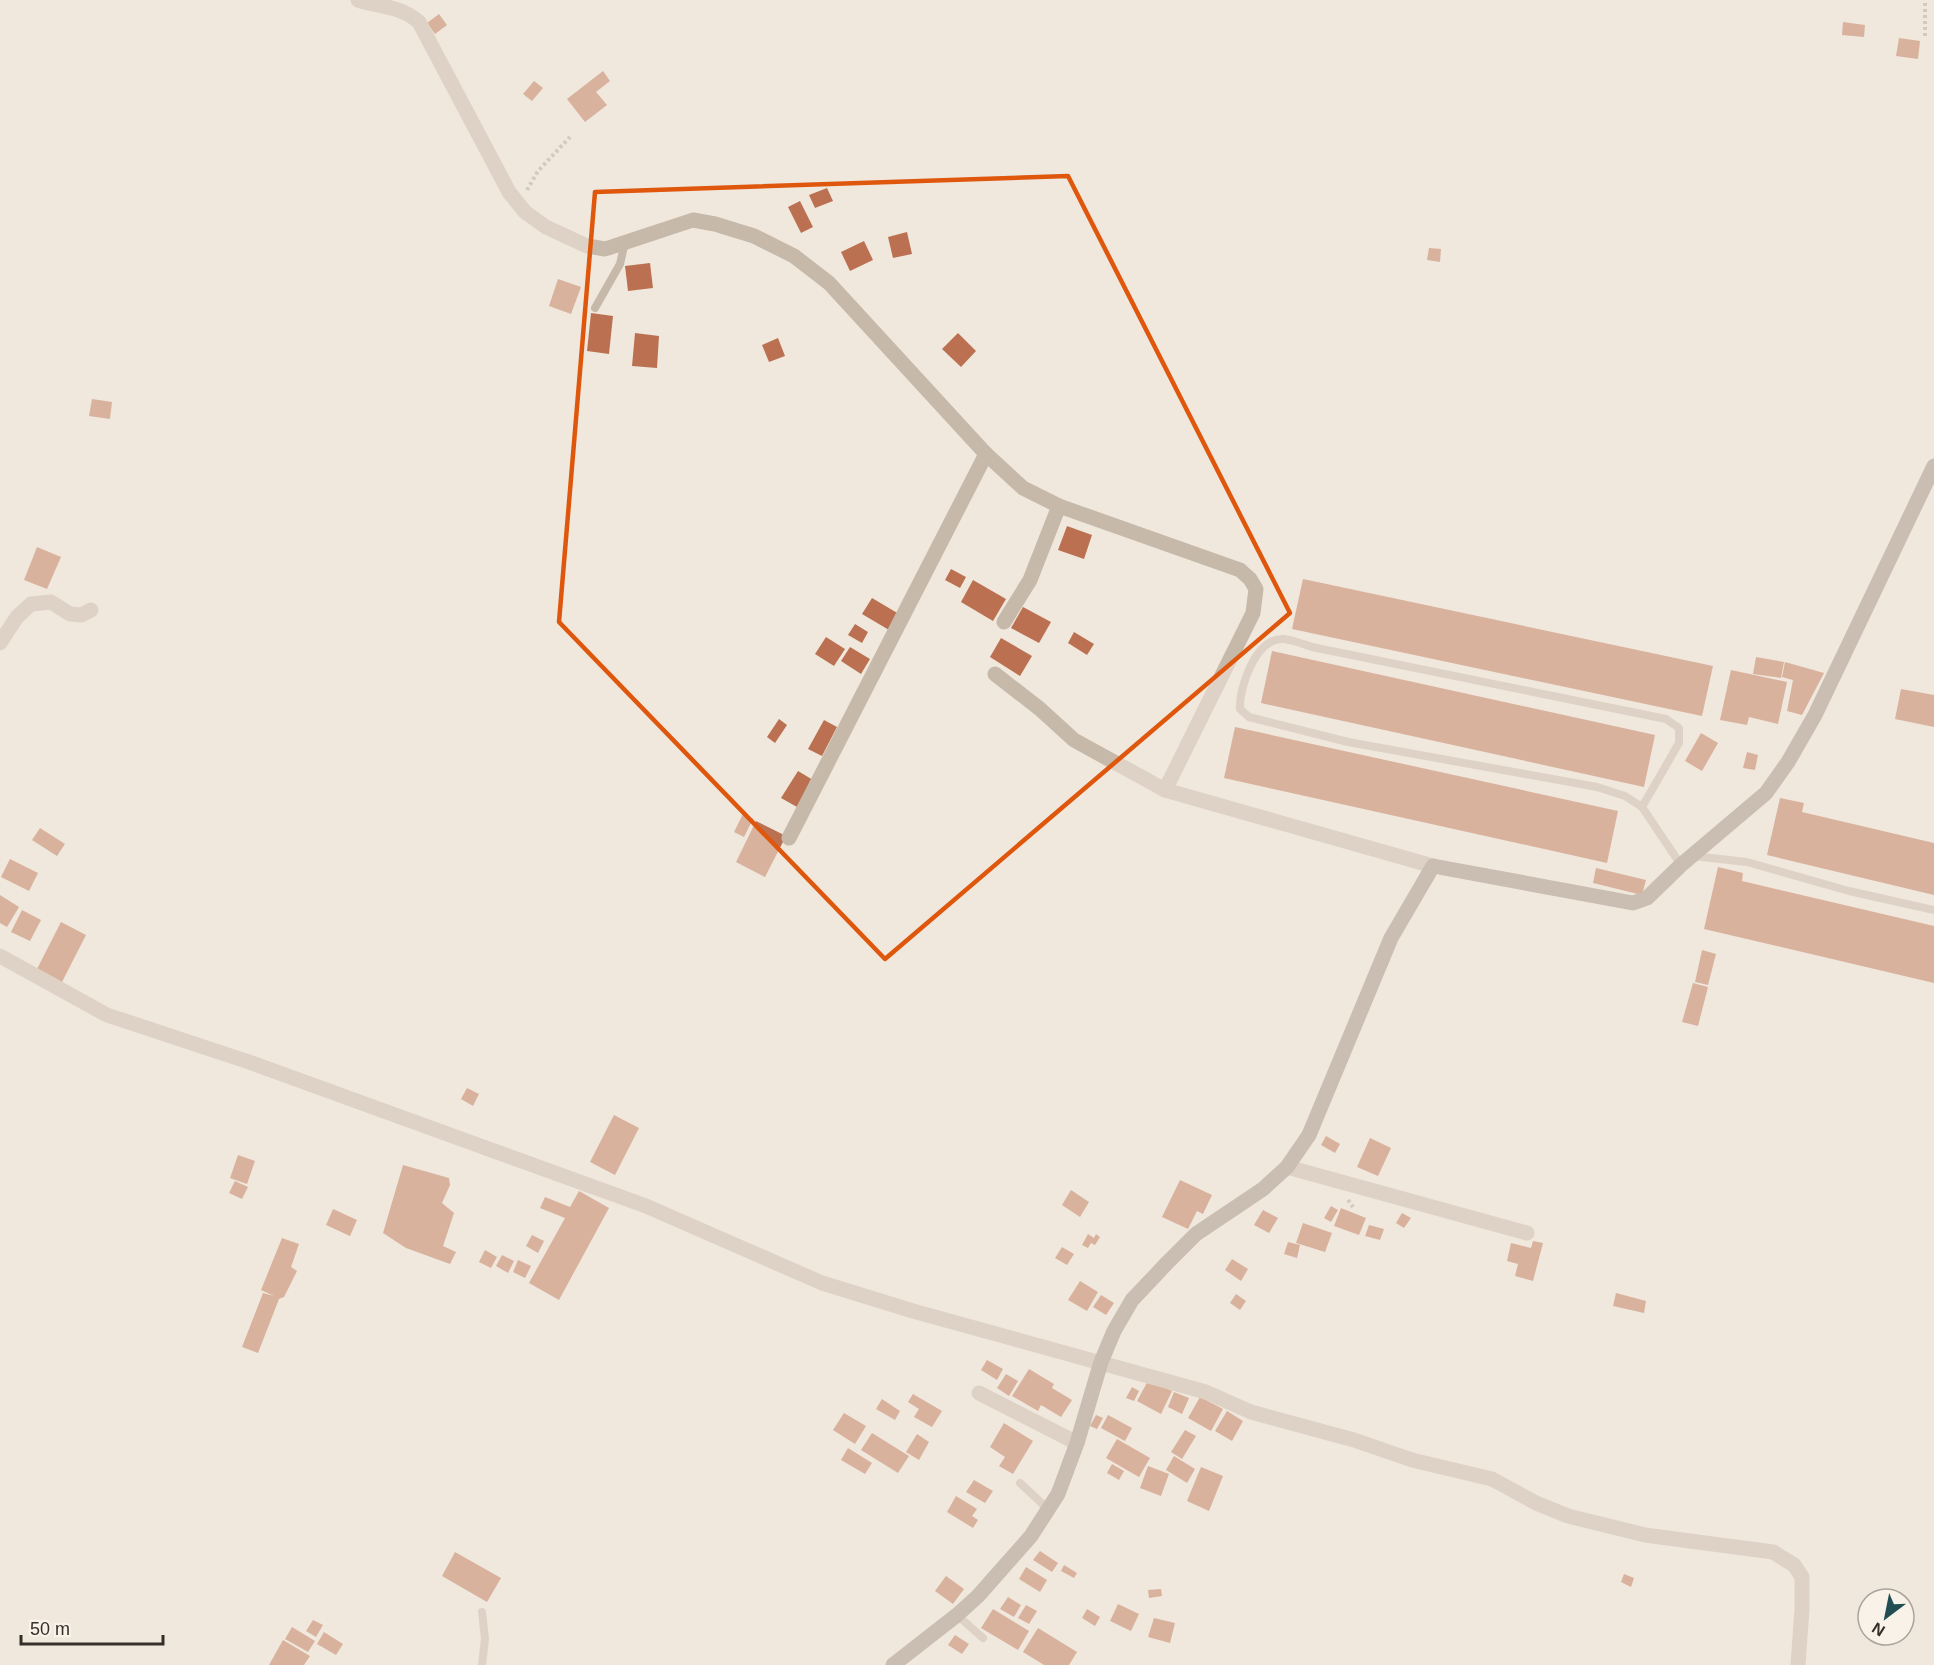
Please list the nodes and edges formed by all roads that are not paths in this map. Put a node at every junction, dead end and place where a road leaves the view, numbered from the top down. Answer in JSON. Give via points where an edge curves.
{"nodes":[{"id":1,"x":358,"y":0,"type":"edge"},
{"id":2,"x":624,"y":242,"type":"junction"},
{"id":3,"x":595,"y":308,"type":"dead end"},
{"id":4,"x":986,"y":454,"type":"junction"},
{"id":5,"x":1934,"y":466,"type":"edge"},
{"id":6,"x":1059,"y":506,"type":"junction"},
{"id":7,"x":91,"y":610,"type":"dead end"},
{"id":8,"x":1004,"y":622,"type":"dead end"},
{"id":9,"x":0,"y":643,"type":"edge"},
{"id":10,"x":995,"y":674,"type":"dead end"},
{"id":11,"x":1165,"y":790,"type":"junction"},
{"id":12,"x":1642,"y":807,"type":"junction"},
{"id":13,"x":789,"y":838,"type":"dead end"},
{"id":14,"x":1686,"y":861,"type":"junction"},
{"id":15,"x":1433,"y":866,"type":"junction"},
{"id":16,"x":1934,"y":910,"type":"edge"},
{"id":17,"x":0,"y":956,"type":"edge"},
{"id":18,"x":1287,"y":1167,"type":"junction"},
{"id":19,"x":1527,"y":1233,"type":"dead end"},
{"id":20,"x":1101,"y":1362,"type":"junction"},
{"id":21,"x":979,"y":1393,"type":"dead end"},
{"id":22,"x":1077,"y":1443,"type":"junction"},
{"id":23,"x":1020,"y":1483,"type":"dead end"},
{"id":24,"x":1048,"y":1509,"type":"junction"},
{"id":25,"x":482,"y":1612,"type":"dead end"},
{"id":26,"x":957,"y":1615,"type":"junction"},
{"id":27,"x":983,"y":1638,"type":"dead end"},
{"id":28,"x":482,"y":1665,"type":"edge"},
{"id":29,"x":893,"y":1665,"type":"edge"},
{"id":30,"x":1798,"y":1665,"type":"edge"}],
"edges":[{"from":1,"to":2,"type":"street","via":[[392,6],[419,22],[508,192],[525,212],[546,227],[587,246],[605,249]]},
{"from":2,"to":3,"type":"lane","via":[[620,264]]},
{"from":2,"to":4,"type":"street","via":[[693,220],[754,236],[794,256],[829,283]]},
{"from":4,"to":6,"type":"street","via":[[1023,488]]},
{"from":4,"to":13,"type":"street"},
{"from":5,"to":14,"type":"street","via":[[1815,715],[1788,762],[1766,793]]},
{"from":6,"to":8,"type":"street","via":[[1030,580]]},
{"from":6,"to":11,"type":"street","via":[[1240,570],[1256,589],[1252,613]]},
{"from":7,"to":9,"type":"street","via":[[81,615],[70,614],[51,602],[31,604]]},
{"from":10,"to":11,"type":"street","via":[[1074,740]]},
{"from":11,"to":15,"type":"street"},
{"from":12,"to":12,"type":"lane","via":[[1625,796],[1597,787],[1348,742],[1249,717],[1240,709],[1240,697],[1255,656],[1272,642],[1283,639],[1666,719],[1679,728],[1679,743]]},
{"from":12,"to":14,"type":"lane"},
{"from":14,"to":15,"type":"street","via":[[1647,897],[1633,903]]},
{"from":14,"to":16,"type":"lane","via":[[1747,862]]},
{"from":15,"to":18,"type":"street","via":[[1391,938],[1309,1135]]},
{"from":17,"to":20,"type":"street","via":[[107,1015],[249,1062],[646,1206],[822,1283]]},
{"from":18,"to":19,"type":"street"},
{"from":18,"to":20,"type":"street","via":[[1263,1189],[1196,1234],[1167,1263],[1132,1300]]},
{"from":20,"to":22,"type":"street"},
{"from":20,"to":30,"type":"street","via":[[1206,1392],[1251,1412],[1412,1460],[1492,1479],[1568,1516],[1644,1535],[1773,1552],[1794,1565],[1802,1577]]},
{"from":21,"to":22,"type":"street"},
{"from":22,"to":24,"type":"street","via":[[1058,1494]]},
{"from":23,"to":24,"type":"lane"},
{"from":24,"to":26,"type":"street","via":[[1031,1536]]},
{"from":25,"to":28,"type":"lane"},
{"from":26,"to":27,"type":"lane"},
{"from":26,"to":29,"type":"street"}]}
